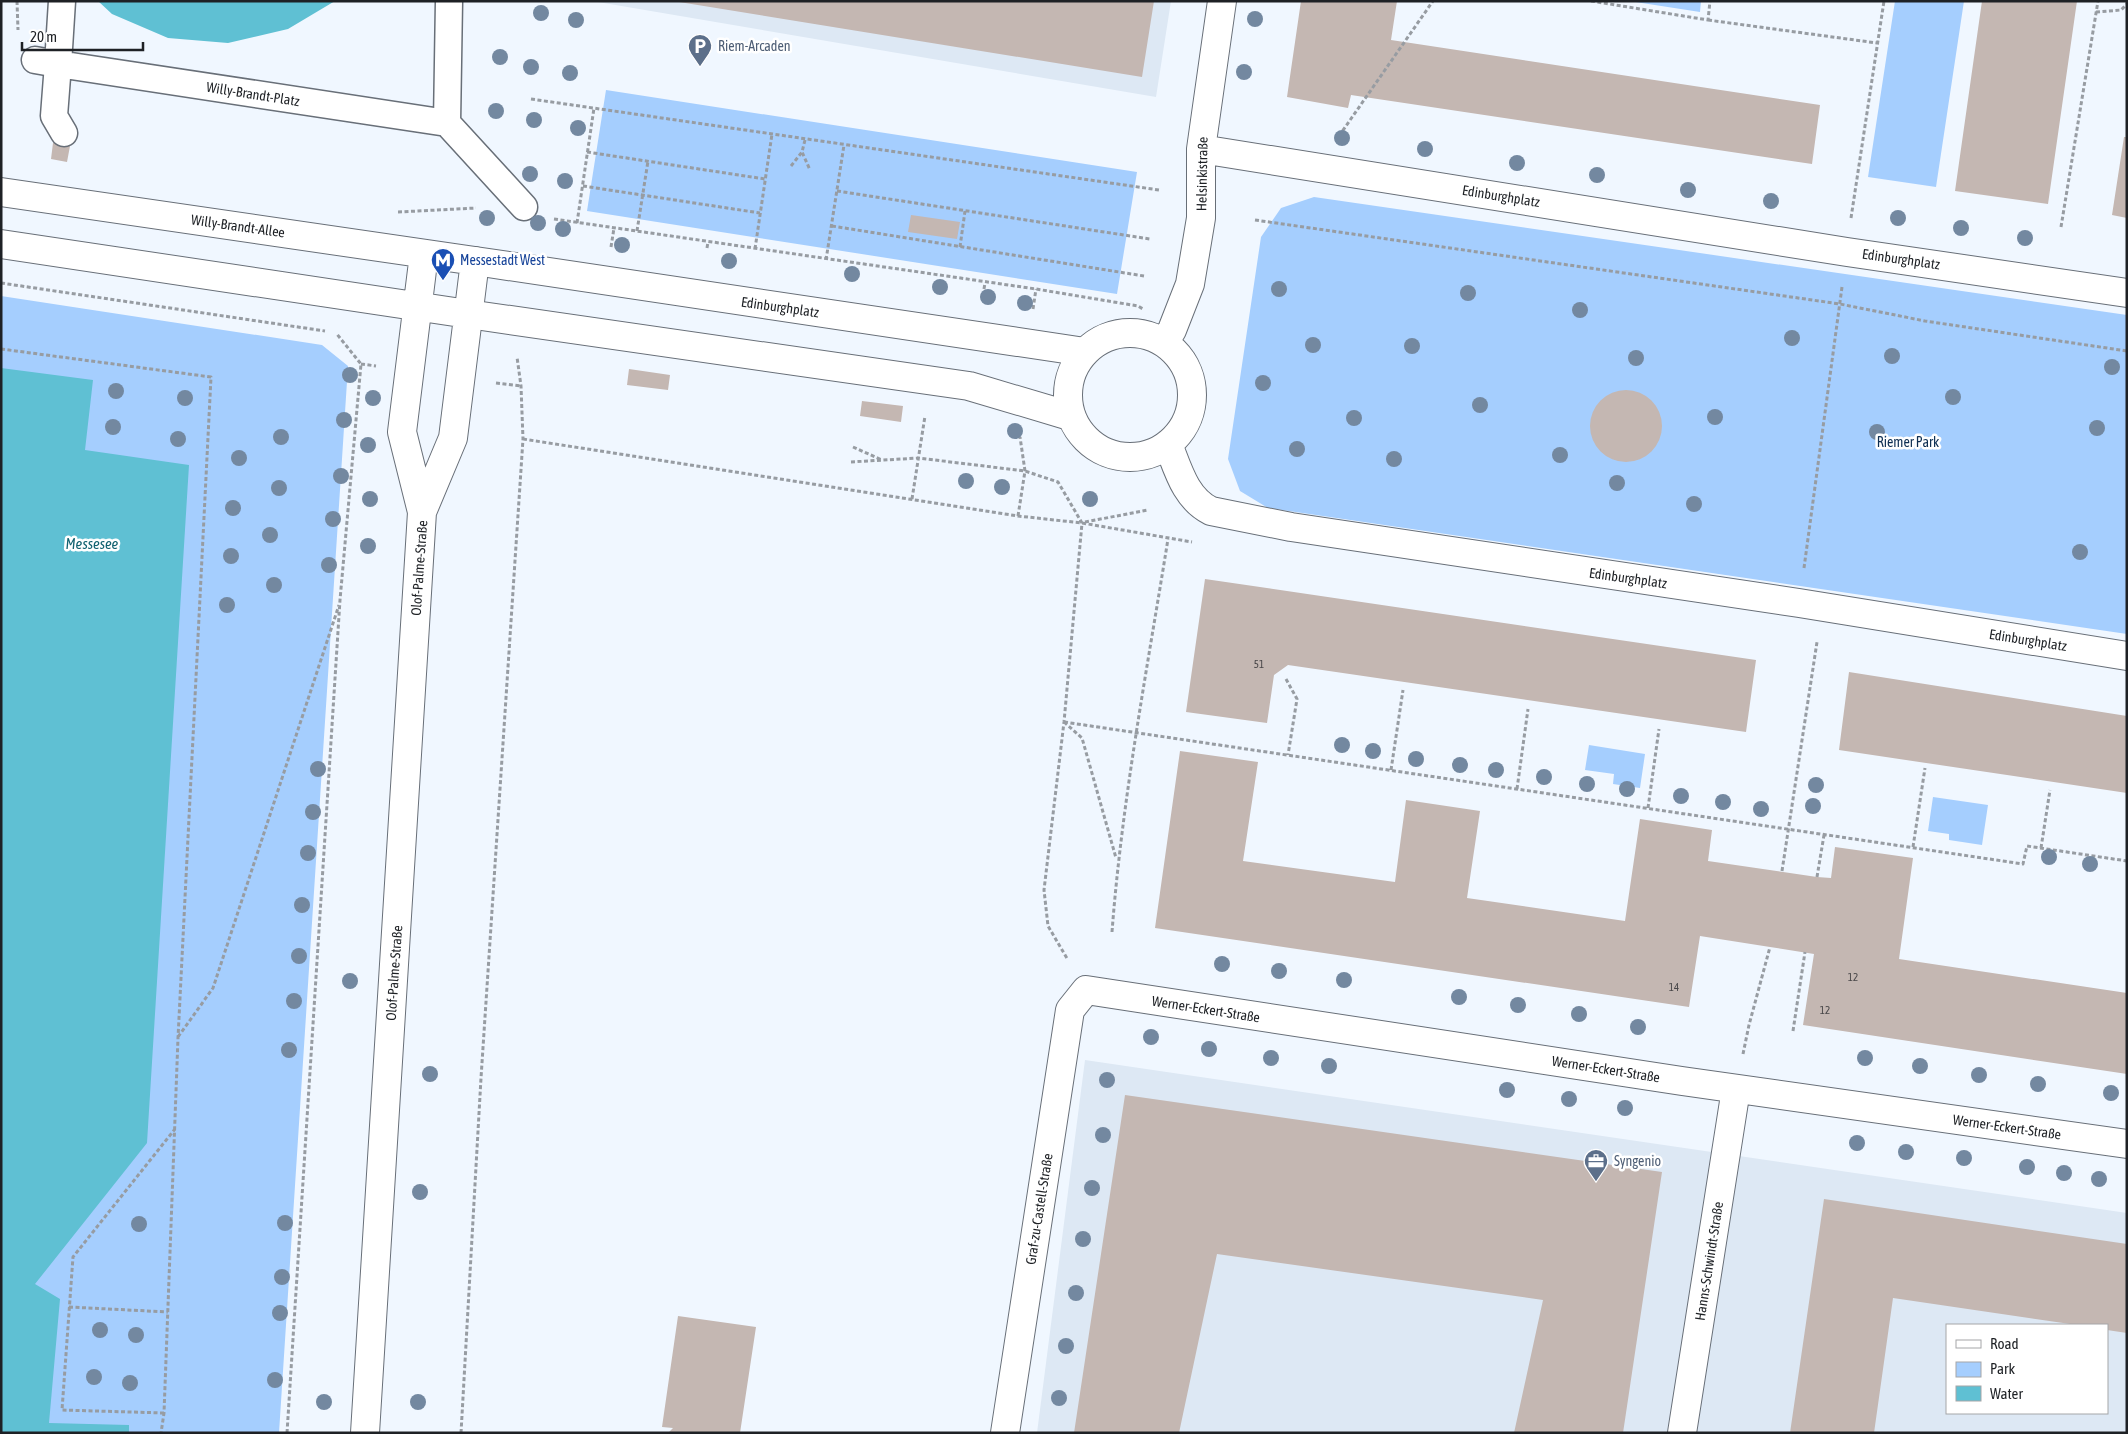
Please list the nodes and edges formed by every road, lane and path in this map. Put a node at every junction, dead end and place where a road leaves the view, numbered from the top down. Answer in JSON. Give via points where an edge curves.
{"nodes":[{"id":1,"x":62,"y":1,"type":"edge"},
{"id":2,"x":450,"y":1,"type":"edge"},
{"id":3,"x":1222,"y":1,"type":"edge"},
{"id":4,"x":1433,"y":1,"type":"edge"},
{"id":5,"x":1591,"y":1,"type":"edge"},
{"id":6,"x":1710,"y":1,"type":"edge"},
{"id":7,"x":1884,"y":1,"type":"edge"},
{"id":8,"x":2098,"y":1,"type":"edge"},
{"id":9,"x":2127,"y":4,"type":"edge"},
{"id":10,"x":2096,"y":12,"type":"junction"},
{"id":11,"x":1708,"y":20,"type":"junction"},
{"id":12,"x":1877,"y":43,"type":"junction"},
{"id":13,"x":46,"y":62,"type":"junction"},
{"id":14,"x":531,"y":99,"type":"dead end"},
{"id":15,"x":594,"y":108,"type":"junction"},
{"id":16,"x":448,"y":123,"type":"junction"},
{"id":17,"x":64,"y":133,"type":"dead end"},
{"id":18,"x":772,"y":134,"type":"junction"},
{"id":19,"x":805,"y":140,"type":"junction"},
{"id":20,"x":844,"y":145,"type":"junction"},
{"id":21,"x":1201,"y":148,"type":"junction"},
{"id":22,"x":588,"y":152,"type":"junction"},
{"id":23,"x":802,"y":152,"type":"junction"},
{"id":24,"x":648,"y":161,"type":"junction"},
{"id":25,"x":791,"y":166,"type":"dead end"},
{"id":26,"x":1318,"y":167,"type":"junction"},
{"id":27,"x":810,"y":170,"type":"dead end"},
{"id":28,"x":765,"y":179,"type":"junction"},
{"id":29,"x":582,"y":186,"type":"junction"},
{"id":30,"x":1158,"y":190,"type":"dead end"},
{"id":31,"x":837,"y":191,"type":"junction"},
{"id":32,"x":1,"y":192,"type":"edge"},
{"id":33,"x":642,"y":196,"type":"junction"},
{"id":34,"x":524,"y":207,"type":"dead end"},
{"id":35,"x":966,"y":211,"type":"junction"},
{"id":36,"x":760,"y":213,"type":"junction"},
{"id":37,"x":552,"y":219,"type":"dead end"},
{"id":38,"x":1255,"y":220,"type":"dead end"},
{"id":39,"x":577,"y":223,"type":"junction"},
{"id":40,"x":832,"y":226,"type":"junction"},
{"id":41,"x":2061,"y":227,"type":"dead end"},
{"id":42,"x":637,"y":231,"type":"junction"},
{"id":43,"x":1150,"y":239,"type":"dead end"},
{"id":44,"x":708,"y":242,"type":"junction"},
{"id":45,"x":1,"y":244,"type":"edge"},
{"id":46,"x":960,"y":247,"type":"junction"},
{"id":47,"x":707,"y":248,"type":"dead end"},
{"id":48,"x":755,"y":249,"type":"junction"},
{"id":49,"x":1847,"y":252,"type":"junction"},
{"id":50,"x":424,"y":254,"type":"junction"},
{"id":51,"x":826,"y":260,"type":"junction"},
{"id":52,"x":475,"y":261,"type":"junction"},
{"id":53,"x":1144,"y":276,"type":"dead end"},
{"id":54,"x":1,"y":283,"type":"edge"},
{"id":55,"x":985,"y":283,"type":"junction"},
{"id":56,"x":984,"y":289,"type":"dead end"},
{"id":57,"x":2127,"y":293,"type":"edge"},
{"id":58,"x":1840,"y":304,"type":"junction"},
{"id":59,"x":417,"y":306,"type":"junction"},
{"id":60,"x":468,"y":314,"type":"junction"},
{"id":61,"x":1168,"y":336,"type":"junction"},
{"id":62,"x":1,"y":349,"type":"edge"},
{"id":63,"x":2127,"y":351,"type":"edge"},
{"id":64,"x":1084,"y":352,"type":"junction"},
{"id":65,"x":925,"y":410,"type":"dead end"},
{"id":66,"x":1070,"y":416,"type":"junction"},
{"id":67,"x":1168,"y":444,"type":"junction"},
{"id":68,"x":853,"y":446,"type":"dead end"},
{"id":69,"x":918,"y":458,"type":"junction"},
{"id":70,"x":883,"y":460,"type":"junction"},
{"id":71,"x":851,"y":462,"type":"dead end"},
{"id":72,"x":912,"y":500,"type":"junction"},
{"id":73,"x":1148,"y":510,"type":"dead end"},
{"id":74,"x":422,"y":512,"type":"junction"},
{"id":75,"x":1082,"y":523,"type":"junction"},
{"id":76,"x":1168,"y":539,"type":"junction"},
{"id":77,"x":1196,"y":543,"type":"dead end"},
{"id":78,"x":340,"y":600,"type":"junction"},
{"id":79,"x":1811,"y":605,"type":"junction"},
{"id":80,"x":2127,"y":656,"type":"edge"},
{"id":81,"x":1286,"y":679,"type":"dead end"},
{"id":82,"x":1403,"y":690,"type":"dead end"},
{"id":83,"x":1528,"y":710,"type":"dead end"},
{"id":84,"x":1064,"y":722,"type":"junction"},
{"id":85,"x":1659,"y":730,"type":"dead end"},
{"id":86,"x":1136,"y":732,"type":"junction"},
{"id":87,"x":1288,"y":755,"type":"junction"},
{"id":88,"x":1925,"y":768,"type":"dead end"},
{"id":89,"x":1391,"y":770,"type":"junction"},
{"id":90,"x":1518,"y":789,"type":"junction"},
{"id":91,"x":2050,"y":790,"type":"dead end"},
{"id":92,"x":1648,"y":808,"type":"junction"},
{"id":93,"x":1788,"y":829,"type":"junction"},
{"id":94,"x":1824,"y":835,"type":"junction"},
{"id":95,"x":1913,"y":847,"type":"junction"},
{"id":96,"x":2041,"y":848,"type":"junction"},
{"id":97,"x":1117,"y":860,"type":"junction"},
{"id":98,"x":2127,"y":861,"type":"edge"},
{"id":99,"x":1782,"y":871,"type":"dead end"},
{"id":100,"x":1817,"y":876,"type":"dead end"},
{"id":101,"x":1112,"y":932,"type":"dead end"},
{"id":102,"x":1770,"y":947,"type":"dead end"},
{"id":103,"x":1805,"y":952,"type":"dead end"},
{"id":104,"x":1086,"y":990,"type":"junction"},
{"id":105,"x":1793,"y":1031,"type":"dead end"},
{"id":106,"x":178,"y":1038,"type":"junction"},
{"id":107,"x":1736,"y":1089,"type":"junction"},
{"id":108,"x":174,"y":1129,"type":"junction"},
{"id":109,"x":2127,"y":1144,"type":"edge"},
{"id":110,"x":69,"y":1307,"type":"junction"},
{"id":111,"x":168,"y":1312,"type":"junction"},
{"id":112,"x":164,"y":1413,"type":"junction"},
{"id":113,"x":161,"y":1433,"type":"edge"},
{"id":114,"x":287,"y":1433,"type":"edge"},
{"id":115,"x":365,"y":1433,"type":"edge"},
{"id":116,"x":462,"y":1433,"type":"edge"},
{"id":117,"x":1005,"y":1433,"type":"edge"},
{"id":118,"x":1682,"y":1433,"type":"edge"}],
"edges":[{"from":1,"to":13,"type":"street"},
{"from":2,"to":16,"type":"street"},
{"from":3,"to":21,"type":"street","name":"Helsinkistraße"},
{"from":4,"to":26,"type":"path"},
{"from":5,"to":11,"type":"path"},
{"from":6,"to":11,"type":"path"},
{"from":7,"to":12,"type":"path"},
{"from":8,"to":10,"type":"path"},
{"from":9,"to":10,"type":"path","via":[[2121,10]]},
{"from":10,"to":41,"type":"path"},
{"from":11,"to":12,"type":"path"},
{"from":12,"to":49,"type":"path"},
{"from":13,"to":16,"type":"street","name":"Willy-Brandt-Platz"},
{"from":13,"to":17,"type":"street","via":[[54,116]]},
{"from":14,"to":15,"type":"path"},
{"from":15,"to":18,"type":"path"},
{"from":15,"to":22,"type":"path"},
{"from":16,"to":34,"type":"street"},
{"from":18,"to":19,"type":"path"},
{"from":18,"to":28,"type":"path"},
{"from":19,"to":20,"type":"path"},
{"from":19,"to":23,"type":"path"},
{"from":20,"to":30,"type":"path"},
{"from":20,"to":31,"type":"path"},
{"from":21,"to":26,"type":"street","name":"Edinburghplatz"},
{"from":21,"to":61,"type":"street","name":"Helsinkistraße","via":[[1202,218],[1190,284]]},
{"from":22,"to":24,"type":"path"},
{"from":22,"to":29,"type":"path"},
{"from":23,"to":25,"type":"path"},
{"from":23,"to":27,"type":"path"},
{"from":24,"to":28,"type":"path"},
{"from":24,"to":33,"type":"path"},
{"from":26,"to":49,"type":"street","name":"Edinburghplatz"},
{"from":28,"to":36,"type":"path"},
{"from":29,"to":33,"type":"path"},
{"from":29,"to":39,"type":"path"},
{"from":31,"to":35,"type":"path"},
{"from":31,"to":40,"type":"path"},
{"from":32,"to":50,"type":"street","name":"Willy-Brandt-Allee"},
{"from":33,"to":36,"type":"path"},
{"from":33,"to":42,"type":"path"},
{"from":35,"to":43,"type":"path"},
{"from":35,"to":46,"type":"path"},
{"from":36,"to":48,"type":"path"},
{"from":37,"to":39,"type":"path"},
{"from":38,"to":58,"type":"path"},
{"from":39,"to":42,"type":"path"},
{"from":40,"to":46,"type":"path"},
{"from":40,"to":51,"type":"path"},
{"from":42,"to":44,"type":"path"},
{"from":44,"to":47,"type":"path"},
{"from":44,"to":48,"type":"path"},
{"from":45,"to":59,"type":"street"},
{"from":46,"to":53,"type":"path"},
{"from":48,"to":51,"type":"path"},
{"from":49,"to":57,"type":"street","name":"Edinburghplatz"},
{"from":49,"to":58,"type":"path"},
{"from":50,"to":52,"type":"street","name":"Willy-Brandt-Allee"},
{"from":50,"to":59,"type":"street","name":"Olof-Palme-Straße"},
{"from":51,"to":55,"type":"path"},
{"from":52,"to":60,"type":"street","name":"Olof-Palme-Straße"},
{"from":52,"to":64,"type":"street","name":"Edinburghplatz"},
{"from":54,"to":78,"type":"path","via":[[338,333],[362,364]]},
{"from":55,"to":56,"type":"path"},
{"from":55,"to":61,"type":"path","via":[[1138,306]]},
{"from":58,"to":63,"type":"path"},
{"from":58,"to":79,"type":"path"},
{"from":59,"to":60,"type":"street"},
{"from":59,"to":74,"type":"street","name":"Olof-Palme-Straße","via":[[402,432]]},
{"from":60,"to":66,"type":"street","via":[[969,386]]},
{"from":60,"to":74,"type":"street","name":"Olof-Palme-Straße","via":[[453,438]]},
{"from":61,"to":64,"type":"street","via":[[1116,335],[1101,340]]},
{"from":61,"to":67,"type":"street","via":[[1187,371],[1192,398],[1185,423]]},
{"from":62,"to":106,"type":"path","via":[[211,377]]},
{"from":64,"to":66,"type":"street","via":[[1069,381]]},
{"from":65,"to":69,"type":"path"},
{"from":66,"to":67,"type":"street","via":[[1093,446],[1109,454],[1142,456]]},
{"from":67,"to":79,"type":"street","name":"Edinburghplatz","via":[[1188,491],[1201,506],[1211,511],[1291,527]]},
{"from":68,"to":70,"type":"path"},
{"from":69,"to":70,"type":"path"},
{"from":69,"to":72,"type":"path"},
{"from":69,"to":75,"type":"path","via":[[1025,471],[1058,482]]},
{"from":70,"to":71,"type":"path"},
{"from":72,"to":75,"type":"path"},
{"from":72,"to":116,"type":"path","via":[[523,439],[481,1078]]},
{"from":73,"to":75,"type":"path"},
{"from":74,"to":115,"type":"street","name":"Olof-Palme-Straße"},
{"from":75,"to":76,"type":"path"},
{"from":75,"to":84,"type":"path"},
{"from":76,"to":77,"type":"path"},
{"from":76,"to":86,"type":"path"},
{"from":78,"to":106,"type":"path","via":[[213,988]]},
{"from":78,"to":114,"type":"path"},
{"from":79,"to":80,"type":"street","name":"Edinburghplatz"},
{"from":79,"to":93,"type":"path"},
{"from":81,"to":87,"type":"path","via":[[1297,699]]},
{"from":82,"to":89,"type":"path"},
{"from":83,"to":90,"type":"path"},
{"from":84,"to":86,"type":"path"},
{"from":84,"to":97,"type":"path","via":[[1082,738]]},
{"from":84,"to":104,"type":"path","via":[[1044,890],[1048,926]]},
{"from":85,"to":92,"type":"path"},
{"from":86,"to":87,"type":"path"},
{"from":86,"to":97,"type":"path"},
{"from":87,"to":89,"type":"path"},
{"from":88,"to":95,"type":"path"},
{"from":89,"to":90,"type":"path"},
{"from":90,"to":92,"type":"path"},
{"from":91,"to":96,"type":"path"},
{"from":92,"to":93,"type":"path"},
{"from":93,"to":94,"type":"path"},
{"from":93,"to":99,"type":"path"},
{"from":94,"to":95,"type":"path"},
{"from":94,"to":100,"type":"path"},
{"from":95,"to":96,"type":"path","via":[[2023,864],[2027,846]]},
{"from":96,"to":98,"type":"path"},
{"from":97,"to":101,"type":"path"},
{"from":102,"to":107,"type":"path"},
{"from":103,"to":105,"type":"path"},
{"from":104,"to":107,"type":"street","name":"Werner-Eckert-Straße"},
{"from":104,"to":117,"type":"street","name":"Graf-zu-Castell-Straße","via":[[1070,1010]]},
{"from":106,"to":108,"type":"path"},
{"from":107,"to":109,"type":"street","name":"Werner-Eckert-Straße"},
{"from":107,"to":118,"type":"street","name":"Hanns-Schwindt-Straße"},
{"from":108,"to":110,"type":"path","via":[[73,1257]]},
{"from":108,"to":111,"type":"path"},
{"from":110,"to":111,"type":"path"},
{"from":110,"to":112,"type":"path","via":[[62,1410]]},
{"from":111,"to":112,"type":"path"},
{"from":112,"to":113,"type":"path"}]}
